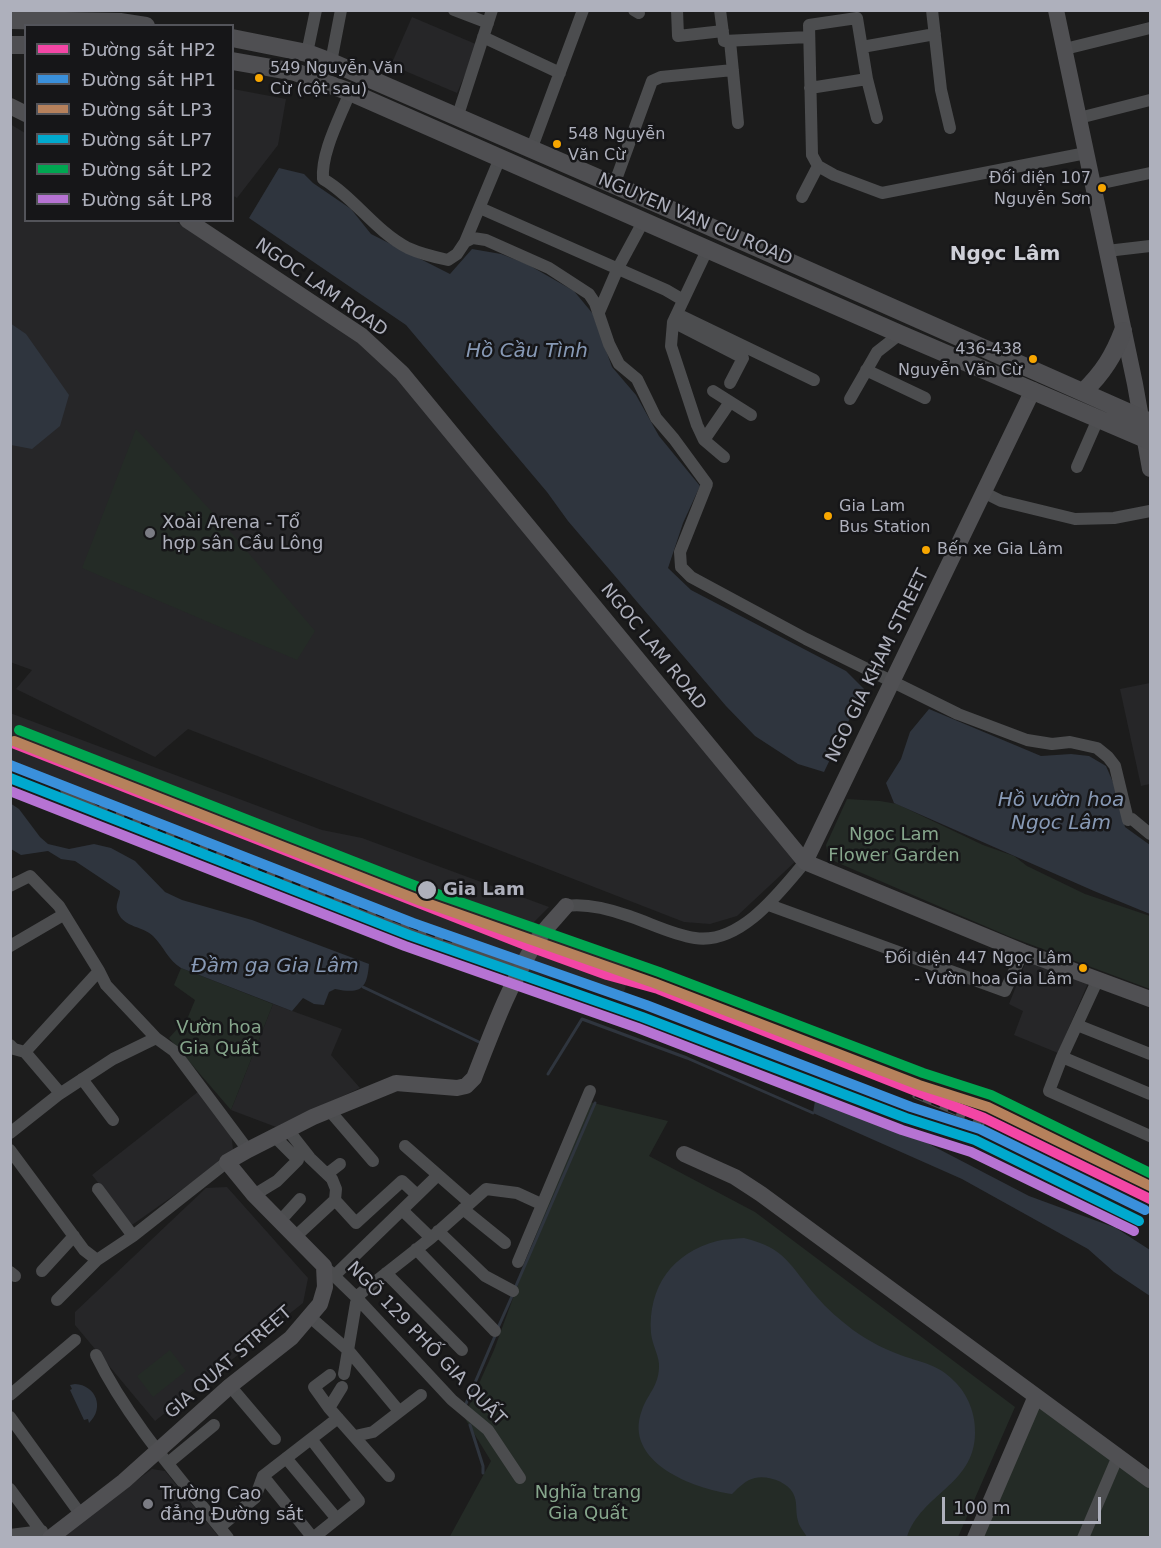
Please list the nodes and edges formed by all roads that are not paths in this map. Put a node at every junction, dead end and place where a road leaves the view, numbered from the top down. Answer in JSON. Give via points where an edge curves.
{"nodes":[{"id":1,"x":316,"y":10,"type":"edge"},
{"id":2,"x":341,"y":10,"type":"edge"},
{"id":3,"x":453,"y":10,"type":"edge"},
{"id":4,"x":492,"y":10,"type":"edge"},
{"id":5,"x":583,"y":10,"type":"edge"},
{"id":6,"x":677,"y":10,"type":"edge"},
{"id":7,"x":720,"y":10,"type":"edge"},
{"id":8,"x":932,"y":10,"type":"edge"},
{"id":9,"x":1056,"y":10,"type":"edge"},
{"id":10,"x":122,"y":16,"type":"edge"},
{"id":11,"x":10,"y":20,"type":"edge"},
{"id":12,"x":488,"y":23,"type":"junction"},
{"id":13,"x":141,"y":24,"type":"edge"},
{"id":14,"x":1150,"y":28,"type":"edge"},
{"id":15,"x":935,"y":34,"type":"junction"},
{"id":16,"x":727,"y":36,"type":"junction"},
{"id":17,"x":483,"y":37,"type":"junction"},
{"id":18,"x":809,"y":37,"type":"junction"},
{"id":19,"x":234,"y":38,"type":"edge"},
{"id":20,"x":862,"y":47,"type":"junction"},
{"id":21,"x":1065,"y":49,"type":"junction"},
{"id":22,"x":307,"y":53,"type":"junction"},
{"id":23,"x":234,"y":62,"type":"edge"},
{"id":24,"x":331,"y":62,"type":"junction"},
{"id":25,"x":733,"y":70,"type":"junction"},
{"id":26,"x":560,"y":73,"type":"junction"},
{"id":27,"x":867,"y":79,"type":"junction"},
{"id":28,"x":810,"y":88,"type":"junction"},
{"id":29,"x":350,"y":92,"type":"junction"},
{"id":30,"x":1150,"y":100,"type":"edge"},
{"id":31,"x":10,"y":106,"type":"edge"},
{"id":32,"x":24,"y":113,"type":"edge"},
{"id":33,"x":457,"y":118,"type":"junction"},
{"id":34,"x":877,"y":118,"type":"dead end"},
{"id":35,"x":1079,"y":118,"type":"junction"},
{"id":36,"x":738,"y":123,"type":"dead end"},
{"id":37,"x":950,"y":128,"type":"dead end"},
{"id":38,"x":531,"y":150,"type":"junction"},
{"id":39,"x":1086,"y":153,"type":"junction"},
{"id":40,"x":500,"y":158,"type":"junction"},
{"id":41,"x":818,"y":166,"type":"junction"},
{"id":42,"x":1150,"y":173,"type":"edge"},
{"id":43,"x":614,"y":185,"type":"junction"},
{"id":44,"x":1093,"y":185,"type":"junction"},
{"id":45,"x":802,"y":197,"type":"dead end"},
{"id":46,"x":480,"y":208,"type":"junction"},
{"id":47,"x":644,"y":220,"type":"junction"},
{"id":48,"x":190,"y":222,"type":"edge"},
{"id":49,"x":465,"y":242,"type":"junction"},
{"id":50,"x":1150,"y":246,"type":"edge"},
{"id":51,"x":708,"y":248,"type":"junction"},
{"id":52,"x":1107,"y":251,"type":"junction"},
{"id":53,"x":785,"y":260,"type":"junction"},
{"id":54,"x":618,"y":268,"type":"junction"},
{"id":55,"x":777,"y":279,"type":"junction"},
{"id":56,"x":683,"y":300,"type":"junction"},
{"id":57,"x":599,"y":312,"type":"junction"},
{"id":58,"x":675,"y":318,"type":"junction"},
{"id":59,"x":879,"y":324,"type":"junction"},
{"id":60,"x":1123,"y":331,"type":"junction"},
{"id":61,"x":900,"y":334,"type":"junction"},
{"id":62,"x":877,"y":352,"type":"junction"},
{"id":63,"x":866,"y":370,"type":"junction"},
{"id":64,"x":814,"y":380,"type":"dead end"},
{"id":65,"x":730,"y":383,"type":"dead end"},
{"id":66,"x":1033,"y":390,"type":"junction"},
{"id":67,"x":713,"y":391,"type":"dead end"},
{"id":68,"x":1083,"y":392,"type":"junction"},
{"id":69,"x":925,"y":398,"type":"dead end"},
{"id":70,"x":850,"y":399,"type":"dead end"},
{"id":71,"x":729,"y":402,"type":"junction"},
{"id":72,"x":751,"y":415,"type":"dead end"},
{"id":73,"x":1098,"y":418,"type":"junction"},
{"id":74,"x":1146,"y":429,"type":"edge"},
{"id":75,"x":704,"y":440,"type":"junction"},
{"id":76,"x":724,"y":457,"type":"dead end"},
{"id":77,"x":1077,"y":467,"type":"dead end"},
{"id":78,"x":1150,"y":469,"type":"edge"},
{"id":79,"x":983,"y":492,"type":"junction"},
{"id":80,"x":1150,"y":510,"type":"edge"},
{"id":81,"x":893,"y":682,"type":"junction"},
{"id":82,"x":66,"y":789,"type":"dead end"},
{"id":83,"x":1150,"y":834,"type":"edge"},
{"id":84,"x":805,"y":862,"type":"junction"},
{"id":85,"x":10,"y":886,"type":"edge"},
{"id":86,"x":769,"y":905,"type":"junction"},
{"id":87,"x":566,"y":906,"type":"joint"},
{"id":88,"x":63,"y":915,"type":"junction"},
{"id":89,"x":10,"y":946,"type":"edge"},
{"id":90,"x":1023,"y":952,"type":"junction"},
{"id":91,"x":523,"y":966,"type":"junction"},
{"id":92,"x":99,"y":970,"type":"junction"},
{"id":93,"x":1098,"y":980,"type":"junction"},
{"id":94,"x":1150,"y":999,"type":"edge"},
{"id":95,"x":1077,"y":1025,"type":"junction"},
{"id":96,"x":156,"y":1038,"type":"junction"},
{"id":97,"x":15,"y":1049,"type":"edge"},
{"id":98,"x":1150,"y":1054,"type":"edge"},
{"id":99,"x":1062,"y":1057,"type":"junction"},
{"id":100,"x":82,"y":1079,"type":"junction"},
{"id":101,"x":590,"y":1091,"type":"dead end"},
{"id":102,"x":60,"y":1093,"type":"junction"},
{"id":103,"x":1150,"y":1094,"type":"edge"},
{"id":104,"x":329,"y":1110,"type":"junction"},
{"id":105,"x":113,"y":1120,"type":"dead end"},
{"id":106,"x":10,"y":1133,"type":"edge"},
{"id":107,"x":281,"y":1133,"type":"junction"},
{"id":108,"x":1150,"y":1136,"type":"edge"},
{"id":109,"x":405,"y":1146,"type":"dead end"},
{"id":110,"x":10,"y":1150,"type":"edge"},
{"id":111,"x":248,"y":1150,"type":"junction"},
{"id":112,"x":684,"y":1154,"type":"dead end"},
{"id":113,"x":373,"y":1161,"type":"dead end"},
{"id":114,"x":228,"y":1162,"type":"junction"},
{"id":115,"x":340,"y":1164,"type":"dead end"},
{"id":116,"x":327,"y":1174,"type":"junction"},
{"id":117,"x":438,"y":1175,"type":"junction"},
{"id":118,"x":98,"y":1189,"type":"dead end"},
{"id":119,"x":254,"y":1195,"type":"junction"},
{"id":120,"x":417,"y":1195,"type":"junction"},
{"id":121,"x":300,"y":1199,"type":"dead end"},
{"id":122,"x":383,"y":1199,"type":"junction"},
{"id":123,"x":334,"y":1200,"type":"junction"},
{"id":124,"x":541,"y":1204,"type":"junction"},
{"id":125,"x":467,"y":1206,"type":"junction"},
{"id":126,"x":400,"y":1212,"type":"junction"},
{"id":127,"x":280,"y":1221,"type":"junction"},
{"id":128,"x":434,"y":1234,"type":"junction"},
{"id":129,"x":74,"y":1236,"type":"junction"},
{"id":130,"x":133,"y":1236,"type":"junction"},
{"id":131,"x":296,"y":1237,"type":"junction"},
{"id":132,"x":505,"y":1243,"type":"dead end"},
{"id":133,"x":416,"y":1249,"type":"junction"},
{"id":134,"x":97,"y":1260,"type":"junction"},
{"id":135,"x":518,"y":1262,"type":"dead end"},
{"id":136,"x":42,"y":1271,"type":"dead end"},
{"id":137,"x":329,"y":1271,"type":"junction"},
{"id":138,"x":386,"y":1273,"type":"junction"},
{"id":139,"x":513,"y":1291,"type":"dead end"},
{"id":140,"x":357,"y":1299,"type":"junction"},
{"id":141,"x":57,"y":1300,"type":"dead end"},
{"id":142,"x":310,"y":1317,"type":"junction"},
{"id":143,"x":495,"y":1331,"type":"dead end"},
{"id":144,"x":75,"y":1340,"type":"dead end"},
{"id":145,"x":462,"y":1350,"type":"dead end"},
{"id":146,"x":349,"y":1351,"type":"junction"},
{"id":147,"x":96,"y":1354,"type":"dead end"},
{"id":148,"x":344,"y":1374,"type":"dead end"},
{"id":149,"x":330,"y":1375,"type":"dead end"},
{"id":150,"x":230,"y":1386,"type":"junction"},
{"id":151,"x":342,"y":1387,"type":"dead end"},
{"id":152,"x":10,"y":1395,"type":"edge"},
{"id":153,"x":421,"y":1395,"type":"dead end"},
{"id":154,"x":1036,"y":1396,"type":"junction"},
{"id":155,"x":329,"y":1408,"type":"junction"},
{"id":156,"x":399,"y":1412,"type":"junction"},
{"id":157,"x":10,"y":1417,"type":"edge"},
{"id":158,"x":338,"y":1418,"type":"junction"},
{"id":159,"x":214,"y":1425,"type":"dead end"},
{"id":160,"x":355,"y":1436,"type":"junction"},
{"id":161,"x":274,"y":1439,"type":"dead end"},
{"id":162,"x":311,"y":1439,"type":"junction"},
{"id":163,"x":1118,"y":1456,"type":"junction"},
{"id":164,"x":163,"y":1457,"type":"junction"},
{"id":165,"x":286,"y":1458,"type":"junction"},
{"id":166,"x":263,"y":1476,"type":"junction"},
{"id":167,"x":389,"y":1476,"type":"dead end"},
{"id":168,"x":520,"y":1478,"type":"dead end"},
{"id":169,"x":1150,"y":1480,"type":"edge"},
{"id":170,"x":10,"y":1489,"type":"edge"},
{"id":171,"x":81,"y":1515,"type":"junction"},
{"id":172,"x":337,"y":1519,"type":"junction"},
{"id":173,"x":220,"y":1527,"type":"junction"},
{"id":174,"x":10,"y":1535,"type":"edge"},
{"id":175,"x":46,"y":1536,"type":"edge"},
{"id":176,"x":228,"y":1538,"type":"edge"},
{"id":177,"x":313,"y":1538,"type":"edge"},
{"id":178,"x":975,"y":1538,"type":"edge"},
{"id":179,"x":1083,"y":1538,"type":"edge"}],
"edges":[{"from":1,"to":22,"type":"street"},
{"from":2,"to":24,"type":"street"},
{"from":3,"to":12,"type":"street"},
{"from":4,"to":12,"type":"street"},
{"from":5,"to":26,"type":"street"},
{"from":6,"to":16,"type":"street","via":[[678,36]]},
{"from":7,"to":16,"type":"street"},
{"from":8,"to":15,"type":"street"},
{"from":9,"to":21,"type":"street"},
{"from":10,"to":11,"type":"main road"},
{"from":10,"to":13,"type":"main road"},
{"from":12,"to":17,"type":"street"},
{"from":14,"to":21,"type":"street"},
{"from":15,"to":20,"type":"street"},
{"from":15,"to":37,"type":"street"},
{"from":16,"to":18,"type":"street"},
{"from":16,"to":25,"type":"street"},
{"from":17,"to":26,"type":"street"},
{"from":17,"to":33,"type":"street"},
{"from":18,"to":20,"type":"street","via":[[809,25],[857,18]]},
{"from":18,"to":28,"type":"street"},
{"from":19,"to":22,"type":"main road","name":"NGUYEN VAN CU ROAD"},
{"from":20,"to":27,"type":"street"},
{"from":21,"to":35,"type":"street"},
{"from":22,"to":24,"type":"main road","name":"NGUYEN VAN CU ROAD"},
{"from":23,"to":29,"type":"main road","name":"NGUYEN VAN CU ROAD","via":[[295,72]]},
{"from":24,"to":33,"type":"main road","name":"NGUYEN VAN CU ROAD"},
{"from":25,"to":36,"type":"street"},
{"from":25,"to":43,"type":"street","via":[[652,81]]},
{"from":26,"to":38,"type":"street"},
{"from":27,"to":28,"type":"street"},
{"from":27,"to":34,"type":"street"},
{"from":28,"to":41,"type":"street","via":[[812,155]]},
{"from":29,"to":40,"type":"main road","name":"NGUYEN VAN CU ROAD"},
{"from":29,"to":49,"type":"street","via":[[327,150],[323,179],[407,248],[448,260]]},
{"from":30,"to":35,"type":"street"},
{"from":31,"to":32,"type":"street"},
{"from":33,"to":38,"type":"main road","name":"NGUYEN VAN CU ROAD"},
{"from":35,"to":39,"type":"street"},
{"from":38,"to":43,"type":"main road","name":"NGUYEN VAN CU ROAD"},
{"from":39,"to":41,"type":"street","via":[[882,194]]},
{"from":39,"to":44,"type":"street"},
{"from":40,"to":46,"type":"street"},
{"from":40,"to":47,"type":"main road","name":"NGUYEN VAN CU ROAD"},
{"from":41,"to":45,"type":"street"},
{"from":42,"to":44,"type":"street"},
{"from":43,"to":53,"type":"main road","name":"NGUYEN VAN CU ROAD"},
{"from":44,"to":52,"type":"street"},
{"from":46,"to":49,"type":"street"},
{"from":46,"to":54,"type":"street"},
{"from":47,"to":51,"type":"main road","name":"NGUYEN VAN CU ROAD"},
{"from":47,"to":54,"type":"street"},
{"from":48,"to":84,"type":"street","name":"NGOC LAM ROAD","via":[[362,336],[402,373]]},
{"from":49,"to":57,"type":"street","via":[[473,238],[486,240],[549,268],[589,294]]},
{"from":50,"to":52,"type":"street"},
{"from":51,"to":55,"type":"main road","name":"NGUYEN VAN CU ROAD"},
{"from":51,"to":56,"type":"street"},
{"from":52,"to":60,"type":"street"},
{"from":53,"to":55,"type":"main road"},
{"from":53,"to":68,"type":"main road","name":"NGUYEN VAN CU ROAD"},
{"from":54,"to":56,"type":"street"},
{"from":54,"to":57,"type":"street"},
{"from":55,"to":59,"type":"main road","name":"NGUYEN VAN CU ROAD"},
{"from":56,"to":58,"type":"street"},
{"from":57,"to":81,"type":"street","via":[[619,364],[637,379],[656,418],[707,484],[680,552],[681,567],[738,604]]},
{"from":58,"to":64,"type":"street"},
{"from":58,"to":65,"type":"street","via":[[743,358]]},
{"from":58,"to":75,"type":"street","via":[[671,346]]},
{"from":59,"to":61,"type":"main road","name":"NGUYEN VAN CU ROAD"},
{"from":59,"to":62,"type":"street"},
{"from":60,"to":68,"type":"main road","via":[[1106,366]]},
{"from":60,"to":74,"type":"street"},
{"from":61,"to":62,"type":"street"},
{"from":61,"to":66,"type":"main road","name":"NGUYEN VAN CU ROAD"},
{"from":62,"to":63,"type":"street"},
{"from":63,"to":69,"type":"street"},
{"from":63,"to":70,"type":"street"},
{"from":66,"to":73,"type":"main road","name":"NGUYEN VAN CU ROAD"},
{"from":66,"to":79,"type":"street","name":"NGO GIA KHAM STREET"},
{"from":67,"to":71,"type":"street"},
{"from":68,"to":74,"type":"main road","name":"NGUYEN VAN CU ROAD"},
{"from":71,"to":72,"type":"street"},
{"from":71,"to":75,"type":"street"},
{"from":73,"to":74,"type":"main road","name":"NGUYEN VAN CU ROAD"},
{"from":73,"to":77,"type":"street"},
{"from":74,"to":78,"type":"street"},
{"from":75,"to":76,"type":"street"},
{"from":79,"to":80,"type":"street","via":[[1001,501],[1075,519],[1114,518]]},
{"from":79,"to":81,"type":"street","name":"NGO GIA KHAM STREET"},
{"from":81,"to":83,"type":"street","via":[[958,714],[1027,740],[1097,748],[1115,766],[1128,820]]},
{"from":81,"to":84,"type":"street","name":"NGO GIA KHAM STREET"},
{"from":82,"to":91,"type":"street","via":[[120,819],[186,845],[399,926]]},
{"from":84,"to":86,"type":"street"},
{"from":84,"to":90,"type":"street","name":"NGOC LAM ROAD"},
{"from":85,"to":88,"type":"street","via":[[30,876]]},
{"from":86,"to":87,"type":"street","via":[[745,924],[696,939],[620,913],[579,904]]},
{"from":86,"to":90,"type":"street","via":[[1005,991]]},
{"from":87,"to":91,"type":"street","via":[[537,941]]},
{"from":88,"to":89,"type":"street"},
{"from":88,"to":92,"type":"street"},
{"from":90,"to":93,"type":"street","name":"NGOC LAM ROAD"},
{"from":91,"to":104,"type":"street","via":[[499,1011],[474,1078],[465,1086],[396,1083]]},
{"from":92,"to":96,"type":"street","via":[[106,985]]},
{"from":92,"to":97,"type":"street"},
{"from":93,"to":94,"type":"street","name":"NGOC LAM ROAD"},
{"from":93,"to":95,"type":"street"},
{"from":95,"to":98,"type":"street"},
{"from":95,"to":99,"type":"street"},
{"from":96,"to":100,"type":"street"},
{"from":96,"to":111,"type":"street","via":[[174,1051]]},
{"from":97,"to":102,"type":"street"},
{"from":99,"to":103,"type":"street"},
{"from":99,"to":108,"type":"street","via":[[1049,1091]]},
{"from":100,"to":102,"type":"street"},
{"from":100,"to":105,"type":"street"},
{"from":101,"to":124,"type":"street"},
{"from":102,"to":106,"type":"street"},
{"from":104,"to":107,"type":"street"},
{"from":104,"to":113,"type":"street"},
{"from":107,"to":111,"type":"street"},
{"from":107,"to":116,"type":"street"},
{"from":107,"to":119,"type":"street","via":[[298,1160],[277,1181]]},
{"from":109,"to":117,"type":"street"},
{"from":110,"to":129,"type":"street"},
{"from":111,"to":114,"type":"street"},
{"from":112,"to":154,"type":"street","via":[[761,1194]]},
{"from":114,"to":119,"type":"street"},
{"from":114,"to":130,"type":"street"},
{"from":115,"to":116,"type":"street"},
{"from":116,"to":123,"type":"street","via":[[336,1189]]},
{"from":117,"to":120,"type":"street"},
{"from":117,"to":125,"type":"street"},
{"from":118,"to":130,"type":"street"},
{"from":119,"to":127,"type":"street"},
{"from":120,"to":122,"type":"street","via":[[402,1181]]},
{"from":120,"to":126,"type":"street"},
{"from":121,"to":127,"type":"street"},
{"from":122,"to":123,"type":"street","via":[[356,1223]]},
{"from":122,"to":126,"type":"street"},
{"from":123,"to":131,"type":"street"},
{"from":124,"to":125,"type":"street","via":[[518,1193],[486,1189]]},
{"from":124,"to":135,"type":"street"},
{"from":125,"to":128,"type":"street"},
{"from":125,"to":132,"type":"street"},
{"from":126,"to":128,"type":"street"},
{"from":126,"to":137,"type":"street"},
{"from":127,"to":131,"type":"street"},
{"from":128,"to":133,"type":"street"},
{"from":128,"to":139,"type":"street","via":[[485,1276]]},
{"from":129,"to":134,"type":"street"},
{"from":129,"to":136,"type":"street"},
{"from":130,"to":134,"type":"street"},
{"from":131,"to":137,"type":"street"},
{"from":133,"to":138,"type":"street"},
{"from":133,"to":143,"type":"street"},
{"from":134,"to":141,"type":"street"},
{"from":137,"to":140,"type":"street","name":"NGÕ 129 PHỐ GIA QUẤT"},
{"from":137,"to":142,"type":"street","name":"GIA QUAT STREET","via":[[324,1295]]},
{"from":138,"to":140,"type":"street"},
{"from":138,"to":145,"type":"street"},
{"from":140,"to":146,"type":"street"},
{"from":140,"to":168,"type":"street","name":"NGÕ 129 PHỐ GIA QUẤT","via":[[452,1400],[488,1430]]},
{"from":142,"to":146,"type":"street"},
{"from":142,"to":150,"type":"street","name":"GIA QUAT STREET","via":[[291,1338]]},
{"from":144,"to":152,"type":"street"},
{"from":146,"to":148,"type":"street"},
{"from":146,"to":156,"type":"street"},
{"from":147,"to":164,"type":"street","via":[[111,1385]]},
{"from":149,"to":155,"type":"street","via":[[314,1387]]},
{"from":150,"to":161,"type":"street"},
{"from":150,"to":164,"type":"street","name":"GIA QUAT STREET"},
{"from":151,"to":155,"type":"street"},
{"from":153,"to":156,"type":"street"},
{"from":154,"to":163,"type":"street"},
{"from":154,"to":178,"type":"street"},
{"from":155,"to":158,"type":"street"},
{"from":156,"to":160,"type":"street","via":[[373,1432]]},
{"from":157,"to":171,"type":"street"},
{"from":158,"to":160,"type":"street"},
{"from":158,"to":162,"type":"street"},
{"from":159,"to":164,"type":"street"},
{"from":160,"to":167,"type":"street"},
{"from":162,"to":165,"type":"street"},
{"from":162,"to":172,"type":"street","via":[[358,1501]]},
{"from":163,"to":169,"type":"street"},
{"from":163,"to":179,"type":"street"},
{"from":164,"to":171,"type":"street","name":"GIA QUAT STREET"},
{"from":164,"to":173,"type":"street"},
{"from":165,"to":166,"type":"street"},
{"from":165,"to":172,"type":"street"},
{"from":166,"to":173,"type":"street","via":[[255,1498]]},
{"from":166,"to":177,"type":"street"},
{"from":170,"to":175,"type":"street"},
{"from":171,"to":175,"type":"street","name":"GIA QUAT STREET"},
{"from":172,"to":177,"type":"street"},
{"from":173,"to":176,"type":"street"},
{"from":174,"to":175,"type":"street"}]}
